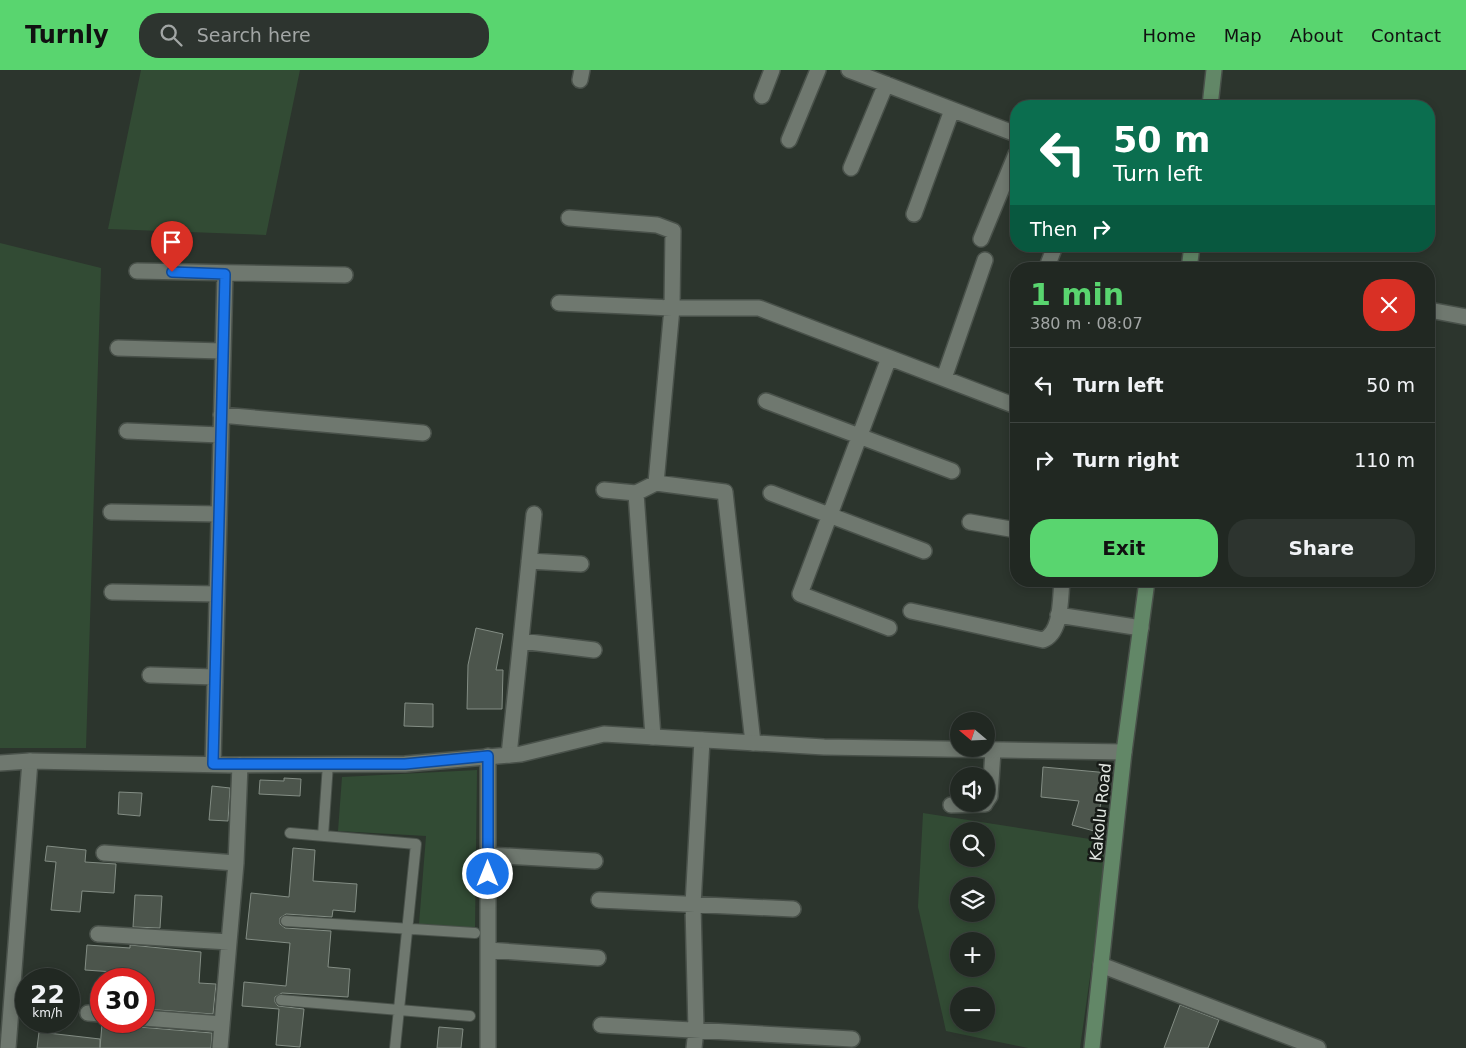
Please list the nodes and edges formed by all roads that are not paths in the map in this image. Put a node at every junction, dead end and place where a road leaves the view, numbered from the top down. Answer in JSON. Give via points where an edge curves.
{"nodes":[{"id":1,"x":772,"y":70,"type":"edge"},
{"id":2,"x":818,"y":70,"type":"edge"},
{"id":3,"x":849,"y":70,"type":"edge"},
{"id":4,"x":1214,"y":70,"type":"edge"},
{"id":5,"x":886,"y":84,"type":"junction"},
{"id":6,"x":762,"y":96,"type":"dead end"},
{"id":7,"x":1211,"y":100,"type":"edge"},
{"id":8,"x":952,"y":110,"type":"junction"},
{"id":9,"x":1010,"y":132,"type":"edge"},
{"id":10,"x":789,"y":140,"type":"dead end"},
{"id":11,"x":851,"y":168,"type":"dead end"},
{"id":12,"x":1010,"y":169,"type":"edge"},
{"id":13,"x":914,"y":214,"type":"dead end"},
{"id":14,"x":569,"y":218,"type":"dead end"},
{"id":15,"x":981,"y":239,"type":"dead end"},
{"id":16,"x":985,"y":260,"type":"dead end"},
{"id":17,"x":136,"y":271,"type":"dead end"},
{"id":18,"x":225,"y":274,"type":"junction"},
{"id":19,"x":345,"y":275,"type":"dead end"},
{"id":20,"x":559,"y":303,"type":"dead end"},
{"id":21,"x":672,"y":308,"type":"junction"},
{"id":22,"x":1435,"y":311,"type":"edge"},
{"id":23,"x":1466,"y":317,"type":"edge"},
{"id":24,"x":118,"y":348,"type":"dead end"},
{"id":25,"x":222,"y":351,"type":"junction"},
{"id":26,"x":889,"y":358,"type":"junction"},
{"id":27,"x":944,"y":378,"type":"junction"},
{"id":28,"x":1010,"y":399,"type":"edge"},
{"id":29,"x":766,"y":401,"type":"dead end"},
{"id":30,"x":221,"y":415,"type":"junction"},
{"id":31,"x":127,"y":431,"type":"dead end"},
{"id":32,"x":423,"y":432,"type":"dead end"},
{"id":33,"x":220,"y":435,"type":"junction"},
{"id":34,"x":859,"y":437,"type":"junction"},
{"id":35,"x":952,"y":471,"type":"dead end"},
{"id":36,"x":656,"y":483,"type":"junction"},
{"id":37,"x":604,"y":490,"type":"dead end"},
{"id":38,"x":636,"y":493,"type":"junction"},
{"id":39,"x":770,"y":493,"type":"dead end"},
{"id":40,"x":112,"y":512,"type":"dead end"},
{"id":41,"x":218,"y":514,"type":"junction"},
{"id":42,"x":534,"y":514,"type":"dead end"},
{"id":43,"x":830,"y":515,"type":"junction"},
{"id":44,"x":970,"y":522,"type":"dead end"},
{"id":45,"x":1010,"y":529,"type":"edge"},
{"id":46,"x":924,"y":551,"type":"dead end"},
{"id":47,"x":530,"y":561,"type":"junction"},
{"id":48,"x":581,"y":564,"type":"dead end"},
{"id":49,"x":1061,"y":587,"type":"edge"},
{"id":50,"x":1146,"y":587,"type":"edge"},
{"id":51,"x":112,"y":592,"type":"dead end"},
{"id":52,"x":217,"y":594,"type":"junction"},
{"id":53,"x":911,"y":611,"type":"dead end"},
{"id":54,"x":1058,"y":615,"type":"junction"},
{"id":55,"x":889,"y":628,"type":"dead end"},
{"id":56,"x":1141,"y":628,"type":"junction"},
{"id":57,"x":521,"y":641,"type":"junction"},
{"id":58,"x":594,"y":650,"type":"dead end"},
{"id":59,"x":150,"y":675,"type":"dead end"},
{"id":60,"x":215,"y":677,"type":"junction"},
{"id":61,"x":652,"y":737,"type":"junction"},
{"id":62,"x":702,"y":740,"type":"junction"},
{"id":63,"x":753,"y":743,"type":"junction"},
{"id":64,"x":950,"y":750,"type":"edge"},
{"id":65,"x":995,"y":751,"type":"edge"},
{"id":66,"x":1124,"y":752,"type":"junction"},
{"id":67,"x":509,"y":755,"type":"junction"},
{"id":68,"x":488,"y":756,"type":"junction"},
{"id":69,"x":30,"y":761,"type":"junction"},
{"id":70,"x":0,"y":763,"type":"edge"},
{"id":71,"x":213,"y":764,"type":"junction"},
{"id":72,"x":328,"y":764,"type":"junction"},
{"id":73,"x":240,"y":765,"type":"junction"},
{"id":74,"x":290,"y":833,"type":"dead end"},
{"id":75,"x":323,"y":836,"type":"junction"},
{"id":76,"x":104,"y":853,"type":"dead end"},
{"id":77,"x":488,"y":855,"type":"junction"},
{"id":78,"x":595,"y":861,"type":"dead end"},
{"id":79,"x":236,"y":863,"type":"junction"},
{"id":80,"x":599,"y":900,"type":"dead end"},
{"id":81,"x":693,"y":904,"type":"junction"},
{"id":82,"x":793,"y":909,"type":"dead end"},
{"id":83,"x":286,"y":920,"type":"dead end"},
{"id":84,"x":407,"y":928,"type":"junction"},
{"id":85,"x":475,"y":932,"type":"dead end"},
{"id":86,"x":98,"y":934,"type":"dead end"},
{"id":87,"x":230,"y":942,"type":"junction"},
{"id":88,"x":488,"y":950,"type":"junction"},
{"id":89,"x":598,"y":958,"type":"dead end"},
{"id":90,"x":1101,"y":965,"type":"junction"},
{"id":91,"x":281,"y":1000,"type":"dead end"},
{"id":92,"x":398,"y":1010,"type":"junction"},
{"id":93,"x":470,"y":1016,"type":"dead end"},
{"id":94,"x":155,"y":1019,"type":"edge"},
{"id":95,"x":222,"y":1024,"type":"junction"},
{"id":96,"x":601,"y":1025,"type":"dead end"},
{"id":97,"x":696,"y":1030,"type":"junction"},
{"id":98,"x":852,"y":1039,"type":"dead end"},
{"id":99,"x":8,"y":1048,"type":"edge"},
{"id":100,"x":220,"y":1048,"type":"edge"},
{"id":101,"x":395,"y":1048,"type":"edge"},
{"id":102,"x":488,"y":1048,"type":"edge"},
{"id":103,"x":694,"y":1048,"type":"edge"},
{"id":104,"x":1092,"y":1048,"type":"edge"},
{"id":105,"x":1318,"y":1048,"type":"edge"}],
"edges":[{"from":1,"to":6,"type":"street"},
{"from":2,"to":10,"type":"street"},
{"from":3,"to":5,"type":"street"},
{"from":4,"to":7,"type":"main road"},
{"from":5,"to":8,"type":"street"},
{"from":5,"to":11,"type":"street"},
{"from":8,"to":9,"type":"street"},
{"from":8,"to":13,"type":"street"},
{"from":12,"to":15,"type":"street"},
{"from":14,"to":21,"type":"street","via":[[657,225],[673,231]]},
{"from":16,"to":27,"type":"street"},
{"from":17,"to":18,"type":"street"},
{"from":18,"to":19,"type":"street"},
{"from":18,"to":25,"type":"street"},
{"from":20,"to":21,"type":"street"},
{"from":21,"to":26,"type":"street","via":[[758,308]]},
{"from":21,"to":36,"type":"street"},
{"from":22,"to":23,"type":"street"},
{"from":24,"to":25,"type":"street"},
{"from":25,"to":30,"type":"street"},
{"from":26,"to":27,"type":"street"},
{"from":26,"to":34,"type":"street"},
{"from":27,"to":28,"type":"street"},
{"from":29,"to":34,"type":"street"},
{"from":30,"to":32,"type":"street"},
{"from":30,"to":33,"type":"street"},
{"from":31,"to":33,"type":"street"},
{"from":33,"to":41,"type":"street"},
{"from":34,"to":35,"type":"street"},
{"from":34,"to":43,"type":"street"},
{"from":36,"to":38,"type":"street"},
{"from":36,"to":63,"type":"street","via":[[725,492]]},
{"from":37,"to":38,"type":"street"},
{"from":38,"to":61,"type":"street"},
{"from":39,"to":43,"type":"street"},
{"from":40,"to":41,"type":"street"},
{"from":41,"to":52,"type":"street"},
{"from":42,"to":47,"type":"street"},
{"from":43,"to":46,"type":"street"},
{"from":43,"to":55,"type":"street","via":[[800,594]]},
{"from":44,"to":45,"type":"street"},
{"from":47,"to":48,"type":"street"},
{"from":47,"to":57,"type":"street"},
{"from":49,"to":54,"type":"street"},
{"from":50,"to":56,"type":"main road","name":"Kakolu Road"},
{"from":51,"to":52,"type":"street"},
{"from":52,"to":60,"type":"street"},
{"from":53,"to":54,"type":"street","via":[[1035,640],[1050,638]]},
{"from":54,"to":56,"type":"street"},
{"from":56,"to":66,"type":"main road","name":"Kakolu Road"},
{"from":57,"to":58,"type":"street"},
{"from":57,"to":67,"type":"street"},
{"from":59,"to":60,"type":"street"},
{"from":60,"to":71,"type":"street"},
{"from":61,"to":62,"type":"street"},
{"from":61,"to":67,"type":"street","via":[[604,734]]},
{"from":62,"to":63,"type":"street"},
{"from":62,"to":81,"type":"street"},
{"from":63,"to":64,"type":"street"},
{"from":65,"to":66,"type":"street"},
{"from":66,"to":90,"type":"main road","name":"Kakolu Road"},
{"from":67,"to":68,"type":"street"},
{"from":68,"to":72,"type":"street","via":[[405,764]]},
{"from":68,"to":77,"type":"street"},
{"from":69,"to":70,"type":"street"},
{"from":69,"to":71,"type":"street"},
{"from":69,"to":99,"type":"street"},
{"from":71,"to":73,"type":"street"},
{"from":72,"to":73,"type":"street"},
{"from":72,"to":75,"type":"lane"},
{"from":73,"to":79,"type":"street"},
{"from":74,"to":75,"type":"lane"},
{"from":75,"to":84,"type":"lane","via":[[416,844]]},
{"from":76,"to":79,"type":"street"},
{"from":77,"to":78,"type":"street"},
{"from":77,"to":88,"type":"street"},
{"from":79,"to":87,"type":"street"},
{"from":80,"to":81,"type":"street"},
{"from":81,"to":82,"type":"street"},
{"from":81,"to":97,"type":"street"},
{"from":83,"to":84,"type":"lane"},
{"from":84,"to":85,"type":"lane"},
{"from":84,"to":92,"type":"lane"},
{"from":86,"to":87,"type":"street"},
{"from":87,"to":95,"type":"street"},
{"from":88,"to":89,"type":"street"},
{"from":88,"to":102,"type":"street"},
{"from":90,"to":104,"type":"main road","name":"Kakolu Road"},
{"from":90,"to":105,"type":"street"},
{"from":91,"to":92,"type":"lane"},
{"from":92,"to":93,"type":"lane"},
{"from":92,"to":101,"type":"lane"},
{"from":94,"to":95,"type":"street"},
{"from":95,"to":100,"type":"street"},
{"from":96,"to":97,"type":"street"},
{"from":97,"to":98,"type":"street"},
{"from":97,"to":103,"type":"street"}]}
